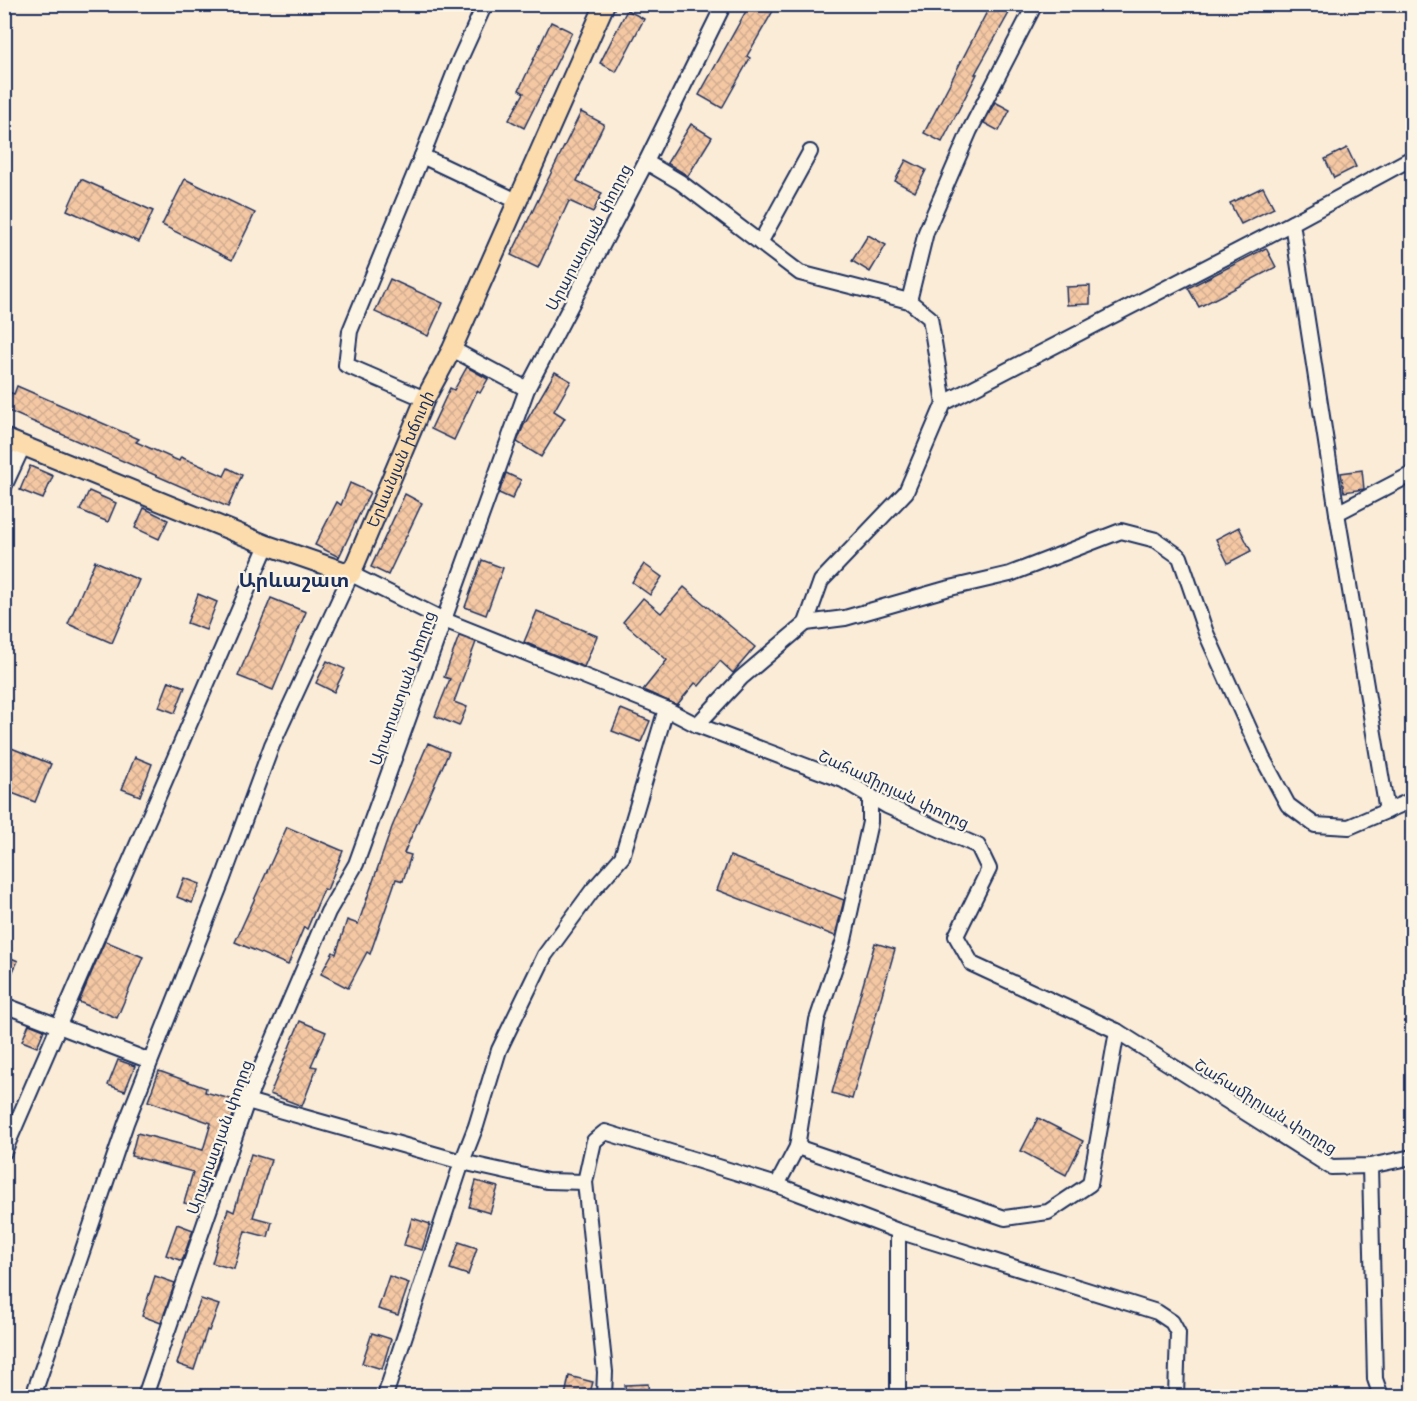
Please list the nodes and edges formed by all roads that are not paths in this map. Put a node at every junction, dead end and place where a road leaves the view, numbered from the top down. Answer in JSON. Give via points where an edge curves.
{"nodes":[{"id":1,"x":485,"y":4,"type":"edge"},
{"id":2,"x":605,"y":4,"type":"edge"},
{"id":3,"x":724,"y":4,"type":"edge"},
{"id":4,"x":1035,"y":4,"type":"edge"},
{"id":5,"x":810,"y":152,"type":"dead end"},
{"id":6,"x":422,"y":156,"type":"junction"},
{"id":7,"x":1413,"y":158,"type":"edge"},
{"id":8,"x":646,"y":162,"type":"junction"},
{"id":9,"x":518,"y":201,"type":"junction"},
{"id":10,"x":1292,"y":223,"type":"junction"},
{"id":11,"x":760,"y":243,"type":"junction"},
{"id":12,"x":909,"y":301,"type":"junction"},
{"id":13,"x":452,"y":349,"type":"junction"},
{"id":14,"x":527,"y":388,"type":"junction"},
{"id":15,"x":426,"y":399,"type":"junction"},
{"id":16,"x":944,"y":403,"type":"junction"},
{"id":17,"x":4,"y":438,"type":"edge"},
{"id":18,"x":23,"y":446,"type":"junction"},
{"id":19,"x":1413,"y":474,"type":"edge"},
{"id":20,"x":4,"y":487,"type":"edge"},
{"id":21,"x":1337,"y":513,"type":"junction"},
{"id":22,"x":267,"y":545,"type":"junction"},
{"id":23,"x":351,"y":574,"type":"junction"},
{"id":24,"x":444,"y":620,"type":"junction"},
{"id":25,"x":806,"y":623,"type":"junction"},
{"id":26,"x":666,"y":709,"type":"junction"},
{"id":27,"x":697,"y":725,"type":"junction"},
{"id":28,"x":870,"y":796,"type":"junction"},
{"id":29,"x":1413,"y":800,"type":"edge"},
{"id":30,"x":1387,"y":811,"type":"junction"},
{"id":31,"x":4,"y":1005,"type":"edge"},
{"id":32,"x":60,"y":1027,"type":"junction"},
{"id":33,"x":1117,"y":1031,"type":"junction"},
{"id":34,"x":150,"y":1060,"type":"junction"},
{"id":35,"x":247,"y":1101,"type":"junction"},
{"id":36,"x":797,"y":1147,"type":"junction"},
{"id":37,"x":4,"y":1152,"type":"edge"},
{"id":38,"x":1413,"y":1157,"type":"edge"},
{"id":39,"x":462,"y":1162,"type":"junction"},
{"id":40,"x":1370,"y":1166,"type":"junction"},
{"id":41,"x":585,"y":1182,"type":"junction"},
{"id":42,"x":777,"y":1185,"type":"junction"},
{"id":43,"x":898,"y":1231,"type":"junction"},
{"id":44,"x":33,"y":1396,"type":"edge"},
{"id":45,"x":145,"y":1396,"type":"edge"},
{"id":46,"x":385,"y":1396,"type":"edge"},
{"id":47,"x":604,"y":1396,"type":"edge"},
{"id":48,"x":898,"y":1396,"type":"edge"},
{"id":49,"x":1176,"y":1396,"type":"edge"},
{"id":50,"x":1381,"y":1396,"type":"edge"}],
"edges":[{"from":1,"to":6,"type":"street"},
{"from":2,"to":9,"type":"main road","name":"Երևանյան խճուղի"},
{"from":3,"to":8,"type":"street","name":"Արարատյան փողոց"},
{"from":4,"to":12,"type":"street","via":[[970,130],[926,232]]},
{"from":5,"to":11,"type":"street"},
{"from":6,"to":9,"type":"street"},
{"from":6,"to":15,"type":"street","via":[[350,331],[346,365]]},
{"from":7,"to":10,"type":"street"},
{"from":8,"to":11,"type":"street","via":[[680,182]]},
{"from":8,"to":14,"type":"street","name":"Արարատյան փողոց"},
{"from":9,"to":13,"type":"main road","name":"Երևանյան խճուղի"},
{"from":10,"to":16,"type":"street"},
{"from":10,"to":21,"type":"street"},
{"from":11,"to":12,"type":"street","via":[[800,273]]},
{"from":12,"to":16,"type":"street","via":[[930,318]]},
{"from":13,"to":14,"type":"street"},
{"from":13,"to":15,"type":"main road","name":"Երևանյան խճուղի"},
{"from":14,"to":24,"type":"street","name":"Արարատյան փողոց"},
{"from":15,"to":23,"type":"main road","name":"Երևանյան խճուղի"},
{"from":16,"to":25,"type":"street","via":[[906,492],[821,581]]},
{"from":17,"to":18,"type":"main road"},
{"from":18,"to":20,"type":"street"},
{"from":18,"to":22,"type":"main road"},
{"from":19,"to":21,"type":"street"},
{"from":21,"to":30,"type":"street"},
{"from":22,"to":23,"type":"main road"},
{"from":22,"to":32,"type":"street"},
{"from":23,"to":24,"type":"street","name":"Շահամիրյան փողոց"},
{"from":23,"to":34,"type":"street","via":[[272,745]]},
{"from":24,"to":26,"type":"street","name":"Շահամիրյան փողոց"},
{"from":24,"to":35,"type":"street","name":"Արարատյան փողոց","via":[[356,864],[328,912]]},
{"from":25,"to":27,"type":"street","via":[[741,678]]},
{"from":25,"to":30,"type":"street","via":[[845,618],[1010,574],[1121,531],[1156,540],[1180,557],[1206,633],[1288,805],[1315,825],[1349,827]]},
{"from":26,"to":27,"type":"street","name":"Շահամիրյան փողոց"},
{"from":26,"to":39,"type":"street","via":[[622,857],[545,955],[499,1050]]},
{"from":27,"to":28,"type":"street","name":"Շահամիրյան փողոց","via":[[843,780]]},
{"from":28,"to":33,"type":"street","name":"Շահամիրյան փողոց","via":[[978,846],[988,869],[956,936],[972,964]]},
{"from":28,"to":36,"type":"street","via":[[870,822],[843,940],[817,1020]]},
{"from":29,"to":30,"type":"street"},
{"from":31,"to":32,"type":"street"},
{"from":32,"to":34,"type":"street"},
{"from":32,"to":37,"type":"street"},
{"from":33,"to":36,"type":"street","via":[[1090,1184],[1048,1212],[1005,1218]]},
{"from":33,"to":40,"type":"street","name":"Շահամիրյան փողոց","via":[[1331,1167]]},
{"from":34,"to":44,"type":"street"},
{"from":35,"to":39,"type":"street"},
{"from":35,"to":45,"type":"street","name":"Արարատյան փողոց"},
{"from":36,"to":42,"type":"street"},
{"from":38,"to":40,"type":"street","name":"Շահամիրյան փողոց"},
{"from":39,"to":41,"type":"street","via":[[547,1181]]},
{"from":39,"to":46,"type":"street"},
{"from":40,"to":50,"type":"street","via":[[1375,1379]]},
{"from":41,"to":42,"type":"street","via":[[594,1141],[605,1132]]},
{"from":41,"to":47,"type":"street","via":[[605,1372]]},
{"from":42,"to":43,"type":"street"},
{"from":43,"to":48,"type":"street"},
{"from":43,"to":49,"type":"street","via":[[1157,1312],[1172,1322],[1178,1333]]}]}
